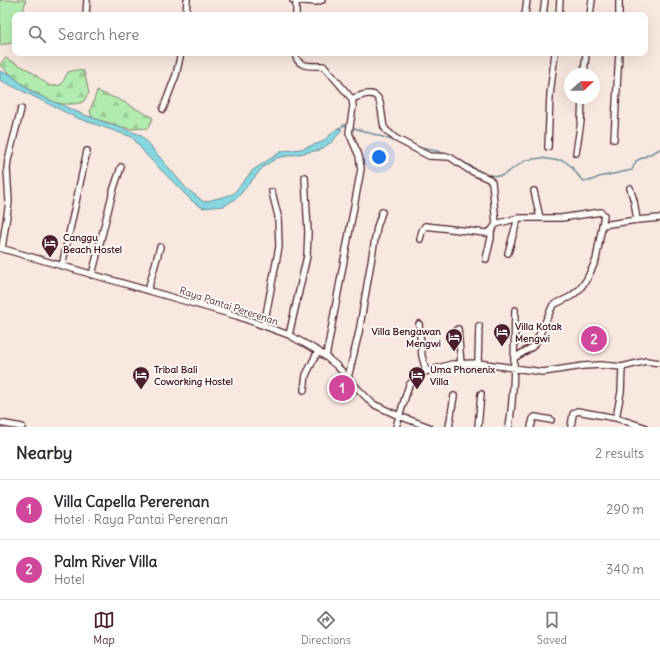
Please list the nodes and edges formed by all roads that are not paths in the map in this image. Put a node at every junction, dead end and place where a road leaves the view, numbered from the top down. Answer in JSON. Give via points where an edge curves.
{"nodes":[{"id":1,"x":87,"y":0,"type":"edge"},
{"id":2,"x":187,"y":0,"type":"edge"},
{"id":3,"x":295,"y":0,"type":"edge"},
{"id":4,"x":322,"y":0,"type":"edge"},
{"id":5,"x":527,"y":0,"type":"edge"},
{"id":6,"x":545,"y":0,"type":"edge"},
{"id":7,"x":560,"y":0,"type":"edge"},
{"id":8,"x":592,"y":0,"type":"edge"},
{"id":9,"x":619,"y":0,"type":"edge"},
{"id":10,"x":86,"y":12,"type":"edge"},
{"id":11,"x":186,"y":12,"type":"edge"},
{"id":12,"x":296,"y":12,"type":"edge"},
{"id":13,"x":525,"y":12,"type":"edge"},
{"id":14,"x":543,"y":12,"type":"edge"},
{"id":15,"x":559,"y":12,"type":"edge"},
{"id":16,"x":590,"y":12,"type":"edge"},
{"id":17,"x":619,"y":12,"type":"edge"},
{"id":18,"x":180,"y":56,"type":"edge"},
{"id":19,"x":296,"y":56,"type":"edge"},
{"id":20,"x":555,"y":56,"type":"edge"},
{"id":21,"x":586,"y":56,"type":"edge"},
{"id":22,"x":619,"y":56,"type":"edge"},
{"id":23,"x":585,"y":68,"type":"edge"},
{"id":24,"x":352,"y":99,"type":"junction"},
{"id":25,"x":582,"y":104,"type":"edge"},
{"id":26,"x":21,"y":109,"type":"dead end"},
{"id":27,"x":163,"y":109,"type":"dead end"},
{"id":28,"x":614,"y":139,"type":"dead end"},
{"id":29,"x":548,"y":147,"type":"dead end"},
{"id":30,"x":87,"y":151,"type":"dead end"},
{"id":31,"x":576,"y":153,"type":"dead end"},
{"id":32,"x":121,"y":167,"type":"dead end"},
{"id":33,"x":305,"y":177,"type":"dead end"},
{"id":34,"x":630,"y":188,"type":"dead end"},
{"id":35,"x":534,"y":191,"type":"dead end"},
{"id":36,"x":272,"y":192,"type":"dead end"},
{"id":37,"x":382,"y":212,"type":"dead end"},
{"id":38,"x":518,"y":218,"type":"junction"},
{"id":39,"x":540,"y":218,"type":"junction"},
{"id":40,"x":660,"y":218,"type":"edge"},
{"id":41,"x":637,"y":220,"type":"junction"},
{"id":42,"x":496,"y":224,"type":"junction"},
{"id":43,"x":602,"y":225,"type":"junction"},
{"id":44,"x":491,"y":231,"type":"junction"},
{"id":45,"x":420,"y":239,"type":"dead end"},
{"id":46,"x":160,"y":247,"type":"dead end"},
{"id":47,"x":1,"y":248,"type":"edge"},
{"id":48,"x":508,"y":253,"type":"dead end"},
{"id":49,"x":486,"y":259,"type":"dead end"},
{"id":50,"x":62,"y":266,"type":"junction"},
{"id":51,"x":92,"y":275,"type":"junction"},
{"id":52,"x":148,"y":290,"type":"junction"},
{"id":53,"x":515,"y":310,"type":"dead end"},
{"id":54,"x":419,"y":324,"type":"dead end"},
{"id":55,"x":264,"y":325,"type":"junction"},
{"id":56,"x":479,"y":326,"type":"dead end"},
{"id":57,"x":458,"y":329,"type":"dead end"},
{"id":58,"x":289,"y":335,"type":"junction"},
{"id":59,"x":318,"y":351,"type":"junction"},
{"id":60,"x":326,"y":357,"type":"junction"},
{"id":61,"x":514,"y":358,"type":"junction"},
{"id":62,"x":478,"y":363,"type":"junction"},
{"id":63,"x":660,"y":363,"type":"edge"},
{"id":64,"x":460,"y":364,"type":"junction"},
{"id":65,"x":622,"y":367,"type":"junction"},
{"id":66,"x":514,"y":368,"type":"junction"},
{"id":67,"x":426,"y":371,"type":"junction"},
{"id":68,"x":348,"y":378,"type":"junction"},
{"id":69,"x":304,"y":390,"type":"dead end"},
{"id":70,"x":481,"y":394,"type":"dead end"},
{"id":71,"x":454,"y":396,"type":"dead end"},
{"id":72,"x":399,"y":416,"type":"junction"},
{"id":73,"x":616,"y":418,"type":"junction"},
{"id":74,"x":550,"y":420,"type":"dead end"},
{"id":75,"x":0,"y":423,"type":"edge"},
{"id":76,"x":22,"y":427,"type":"edge"},
{"id":77,"x":396,"y":427,"type":"edge"},
{"id":78,"x":429,"y":427,"type":"edge"},
{"id":79,"x":449,"y":427,"type":"edge"},
{"id":80,"x":478,"y":427,"type":"edge"},
{"id":81,"x":510,"y":427,"type":"edge"},
{"id":82,"x":531,"y":427,"type":"edge"},
{"id":83,"x":571,"y":427,"type":"edge"},
{"id":84,"x":644,"y":427,"type":"edge"}],
"edges":[{"from":1,"to":10,"type":"street"},
{"from":2,"to":11,"type":"street"},
{"from":3,"to":4,"type":"street"},
{"from":3,"to":12,"type":"street"},
{"from":5,"to":13,"type":"street"},
{"from":6,"to":14,"type":"street"},
{"from":7,"to":15,"type":"street"},
{"from":8,"to":16,"type":"street"},
{"from":9,"to":17,"type":"street"},
{"from":18,"to":27,"type":"street"},
{"from":19,"to":24,"type":"street","via":[[298,63],[304,66],[325,67]]},
{"from":20,"to":29,"type":"street"},
{"from":21,"to":23,"type":"street"},
{"from":22,"to":28,"type":"street"},
{"from":24,"to":42,"type":"street","via":[[366,94],[376,96],[380,101],[384,127],[395,138],[431,157],[450,157],[489,179],[493,186]]},
{"from":24,"to":60,"type":"street","via":[[349,133],[359,156],[361,169]]},
{"from":25,"to":31,"type":"street"},
{"from":26,"to":47,"type":"street","via":[[8,160],[9,202]]},
{"from":30,"to":50,"type":"street"},
{"from":32,"to":51,"type":"street"},
{"from":33,"to":58,"type":"street","via":[[307,249]]},
{"from":34,"to":41,"type":"street"},
{"from":35,"to":39,"type":"street"},
{"from":36,"to":55,"type":"street","via":[[278,216],[279,247]]},
{"from":37,"to":68,"type":"street","via":[[377,226],[359,332]]},
{"from":38,"to":39,"type":"street"},
{"from":38,"to":42,"type":"street"},
{"from":38,"to":48,"type":"street"},
{"from":39,"to":43,"type":"street","via":[[561,218],[601,212],[604,215]]},
{"from":40,"to":41,"type":"street"},
{"from":41,"to":43,"type":"street"},
{"from":42,"to":44,"type":"street"},
{"from":43,"to":61,"type":"street","via":[[596,260],[587,279],[570,297],[553,305],[536,342]]},
{"from":44,"to":45,"type":"street","via":[[425,226]]},
{"from":44,"to":49,"type":"street"},
{"from":46,"to":52,"type":"street"},
{"from":47,"to":50,"type":"street","name":"Raya Pantai Pererenan"},
{"from":50,"to":51,"type":"street","name":"Raya Pantai Pererenan"},
{"from":51,"to":52,"type":"street","name":"Raya Pantai Pererenan"},
{"from":52,"to":55,"type":"street","name":"Raya Pantai Pererenan"},
{"from":53,"to":61,"type":"street"},
{"from":54,"to":67,"type":"street"},
{"from":55,"to":58,"type":"street","name":"Raya Pantai Pererenan"},
{"from":56,"to":62,"type":"street"},
{"from":57,"to":64,"type":"street"},
{"from":58,"to":59,"type":"street","name":"Raya Pantai Pererenan"},
{"from":59,"to":60,"type":"street","name":"Raya Pantai Pererenan"},
{"from":59,"to":69,"type":"street","via":[[306,375]]},
{"from":60,"to":68,"type":"street","name":"Raya Pantai Pererenan"},
{"from":61,"to":66,"type":"street"},
{"from":62,"to":64,"type":"street"},
{"from":62,"to":66,"type":"street"},
{"from":63,"to":65,"type":"street","via":[[646,361]]},
{"from":64,"to":67,"type":"street"},
{"from":65,"to":66,"type":"street","via":[[583,366],[543,372]]},
{"from":65,"to":73,"type":"street"},
{"from":66,"to":81,"type":"street"},
{"from":67,"to":72,"type":"street","via":[[416,376],[409,385]]},
{"from":68,"to":72,"type":"street","name":"Raya Pantai Pererenan","via":[[373,404]]},
{"from":70,"to":80,"type":"street"},
{"from":71,"to":79,"type":"street"},
{"from":72,"to":77,"type":"street"},
{"from":72,"to":78,"type":"street","name":"Raya Pantai Pererenan"},
{"from":73,"to":83,"type":"street","via":[[577,411],[573,414]]},
{"from":73,"to":84,"type":"street"},
{"from":74,"to":82,"type":"street","via":[[535,417]]},
{"from":75,"to":76,"type":"street"}]}
